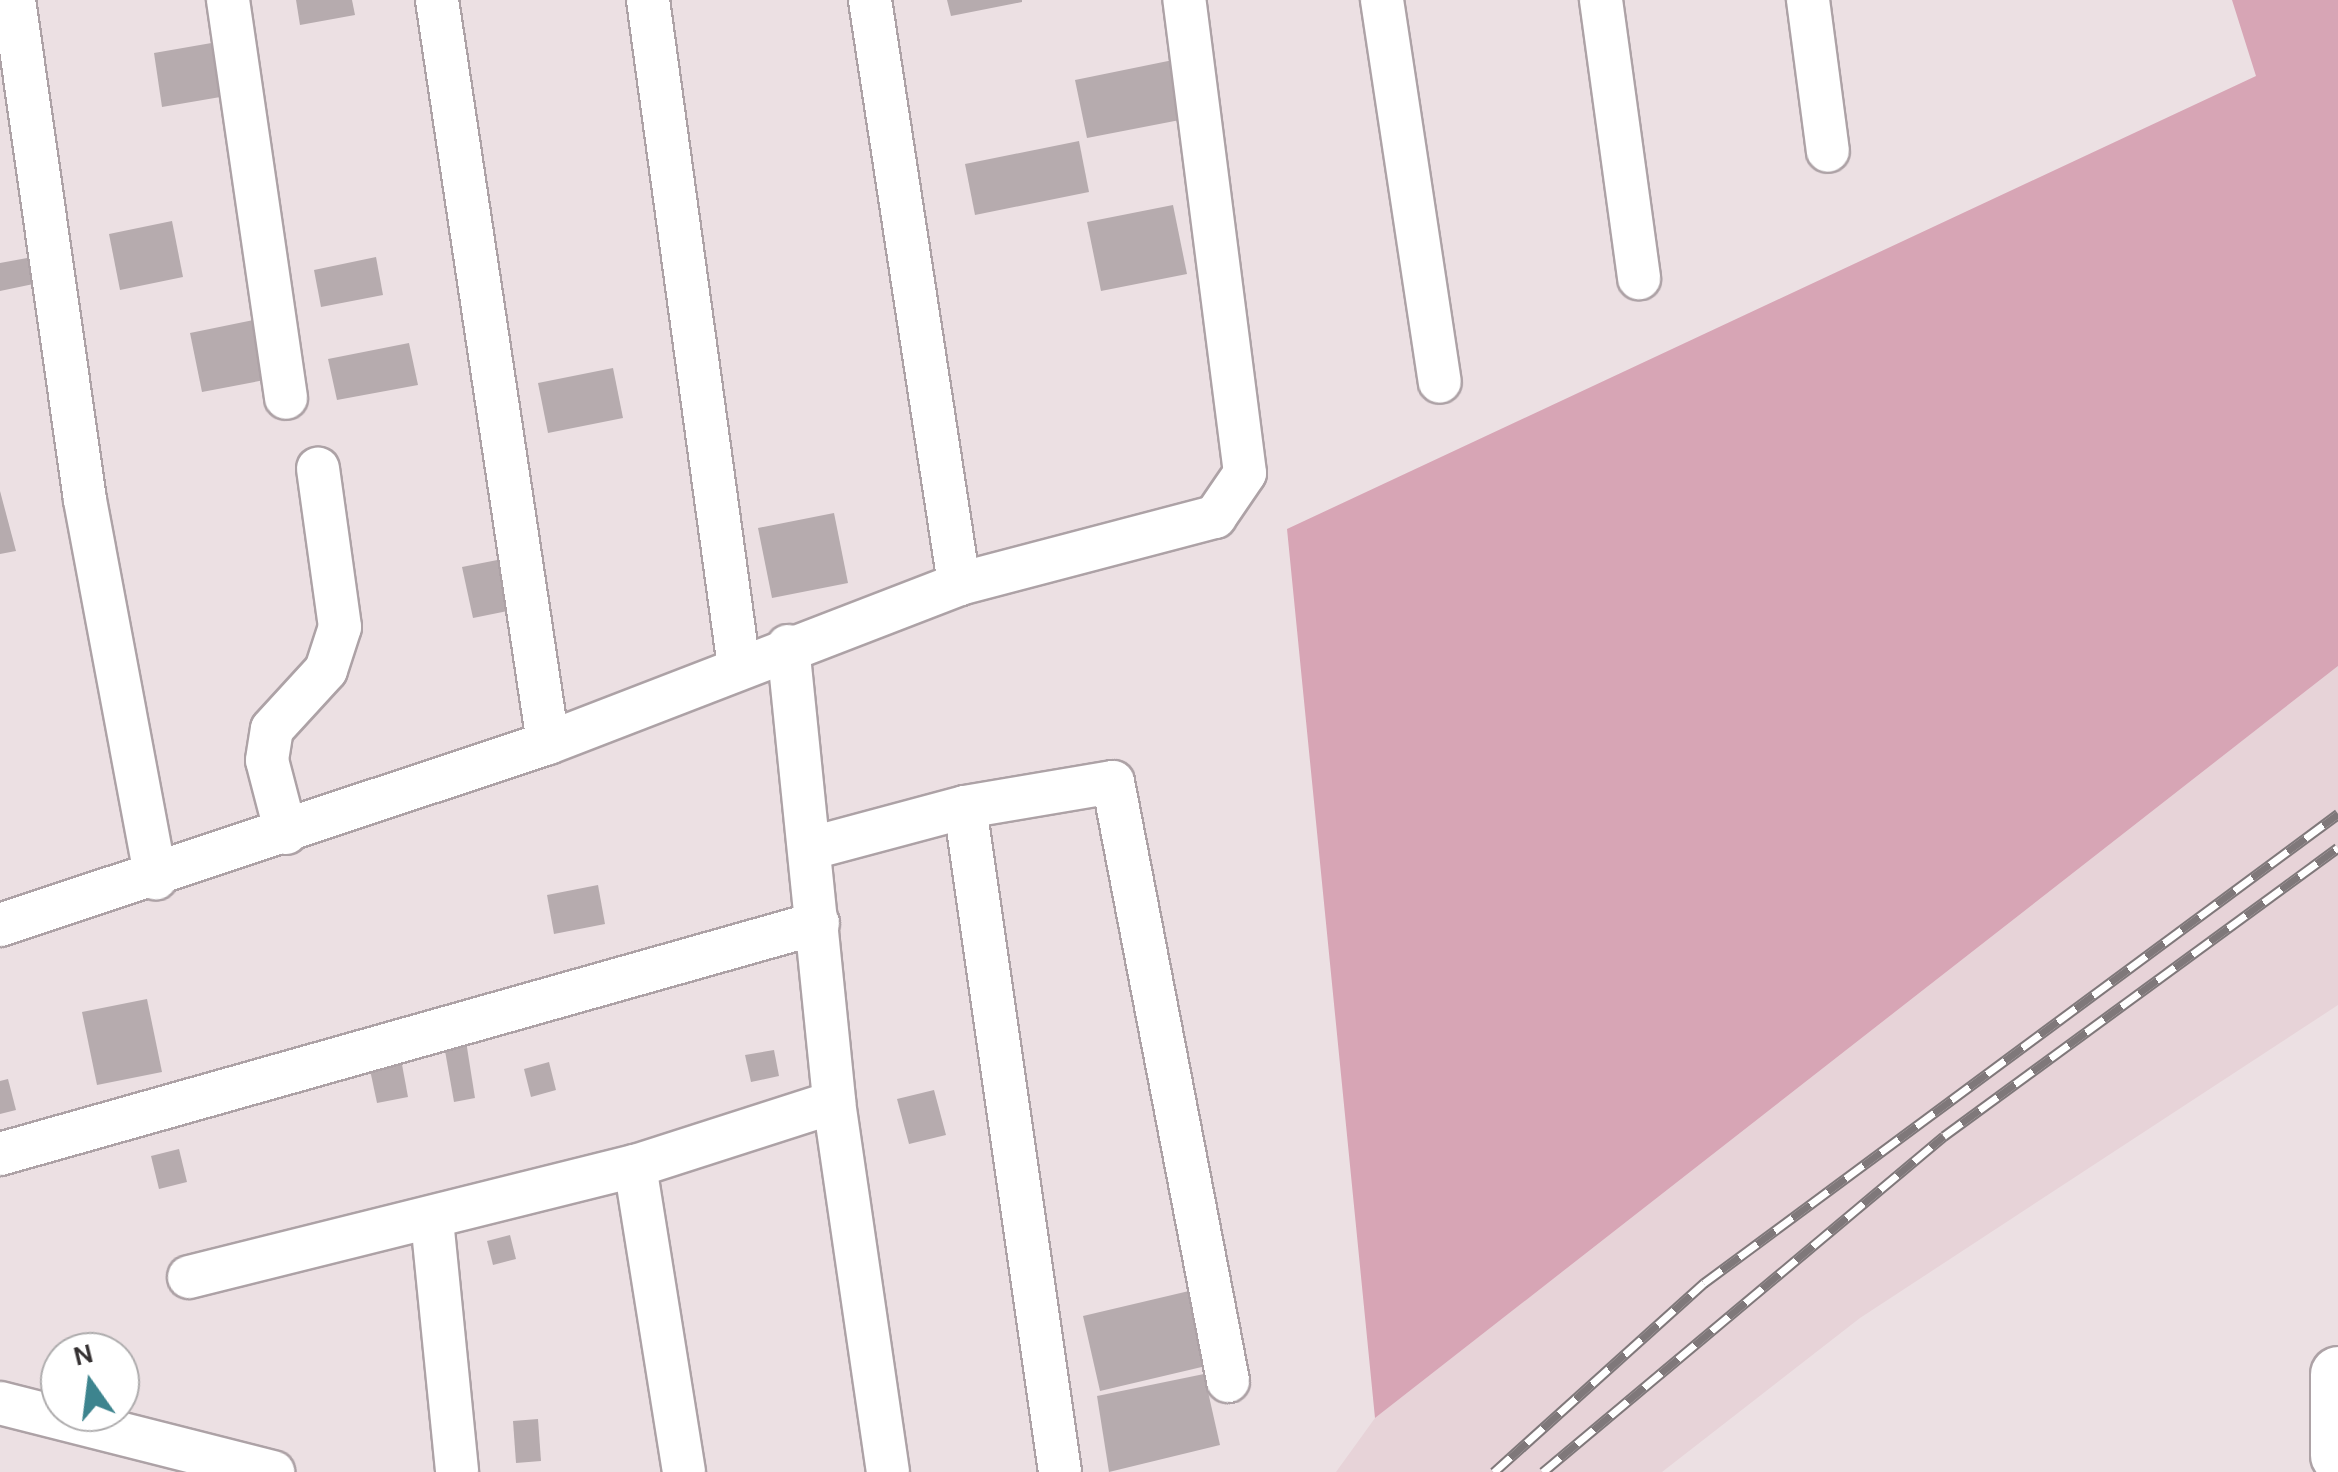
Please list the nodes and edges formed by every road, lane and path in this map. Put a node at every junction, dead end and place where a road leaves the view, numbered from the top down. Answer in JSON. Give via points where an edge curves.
{"nodes":[{"id":1,"x":14,"y":0,"type":"edge"},
{"id":2,"x":228,"y":0,"type":"edge"},
{"id":3,"x":438,"y":0,"type":"edge"},
{"id":4,"x":648,"y":0,"type":"edge"},
{"id":5,"x":870,"y":0,"type":"edge"},
{"id":6,"x":1184,"y":0,"type":"edge"},
{"id":7,"x":1382,"y":0,"type":"edge"},
{"id":8,"x":1600,"y":0,"type":"edge"},
{"id":9,"x":1808,"y":0,"type":"edge"},
{"id":10,"x":1828,"y":151,"type":"dead end"},
{"id":11,"x":1638,"y":278,"type":"dead end"},
{"id":12,"x":1440,"y":382,"type":"dead end"},
{"id":13,"x":286,"y":398,"type":"dead end"},
{"id":14,"x":318,"y":469,"type":"dead end"},
{"id":15,"x":959,"y":584,"type":"junction"},
{"id":16,"x":788,"y":646,"type":"junction"},
{"id":17,"x":740,"y":668,"type":"junction"},
{"id":18,"x":548,"y":743,"type":"junction"},
{"id":19,"x":964,"y":807,"type":"junction"},
{"id":20,"x":286,"y":833,"type":"junction"},
{"id":21,"x":812,"y":848,"type":"junction"},
{"id":22,"x":156,"y":878,"type":"junction"},
{"id":23,"x":818,"y":923,"type":"junction"},
{"id":24,"x":0,"y":925,"type":"edge"},
{"id":25,"x":834,"y":1102,"type":"junction"},
{"id":26,"x":0,"y":1154,"type":"edge"},
{"id":27,"x":635,"y":1166,"type":"junction"},
{"id":28,"x":432,"y":1220,"type":"junction"},
{"id":29,"x":189,"y":1278,"type":"dead end"},
{"id":30,"x":2338,"y":1374,"type":"edge"},
{"id":31,"x":1228,"y":1381,"type":"dead end"},
{"id":32,"x":0,"y":1404,"type":"edge"},
{"id":33,"x":2338,"y":1455,"type":"edge"},
{"id":34,"x":273,"y":1472,"type":"edge"},
{"id":35,"x":457,"y":1472,"type":"edge"},
{"id":36,"x":684,"y":1472,"type":"edge"},
{"id":37,"x":888,"y":1472,"type":"edge"},
{"id":38,"x":1060,"y":1472,"type":"edge"}],
"edges":[{"from":1,"to":22,"type":"street","via":[[85,500]]},
{"from":2,"to":13,"type":"street"},
{"from":3,"to":18,"type":"street"},
{"from":4,"to":17,"type":"street"},
{"from":5,"to":15,"type":"street"},
{"from":6,"to":15,"type":"street","via":[[1243,454],[1236,497],[1215,517]]},
{"from":7,"to":12,"type":"street"},
{"from":8,"to":11,"type":"street"},
{"from":9,"to":10,"type":"street"},
{"from":14,"to":20,"type":"street","via":[[340,627],[326,670],[272,729],[268,760]]},
{"from":15,"to":16,"type":"street"},
{"from":16,"to":17,"type":"street"},
{"from":16,"to":21,"type":"street"},
{"from":17,"to":18,"type":"street"},
{"from":18,"to":20,"type":"street"},
{"from":19,"to":21,"type":"street"},
{"from":19,"to":31,"type":"street","via":[[1099,778],[1123,797]]},
{"from":19,"to":38,"type":"street"},
{"from":20,"to":22,"type":"street"},
{"from":21,"to":23,"type":"street"},
{"from":22,"to":24,"type":"street"},
{"from":23,"to":25,"type":"street"},
{"from":23,"to":26,"type":"street"},
{"from":25,"to":27,"type":"street"},
{"from":25,"to":37,"type":"street"},
{"from":27,"to":28,"type":"street"},
{"from":27,"to":36,"type":"street"},
{"from":28,"to":29,"type":"street"},
{"from":28,"to":35,"type":"street"},
{"from":30,"to":33,"type":"highway"},
{"from":32,"to":34,"type":"street"}]}
